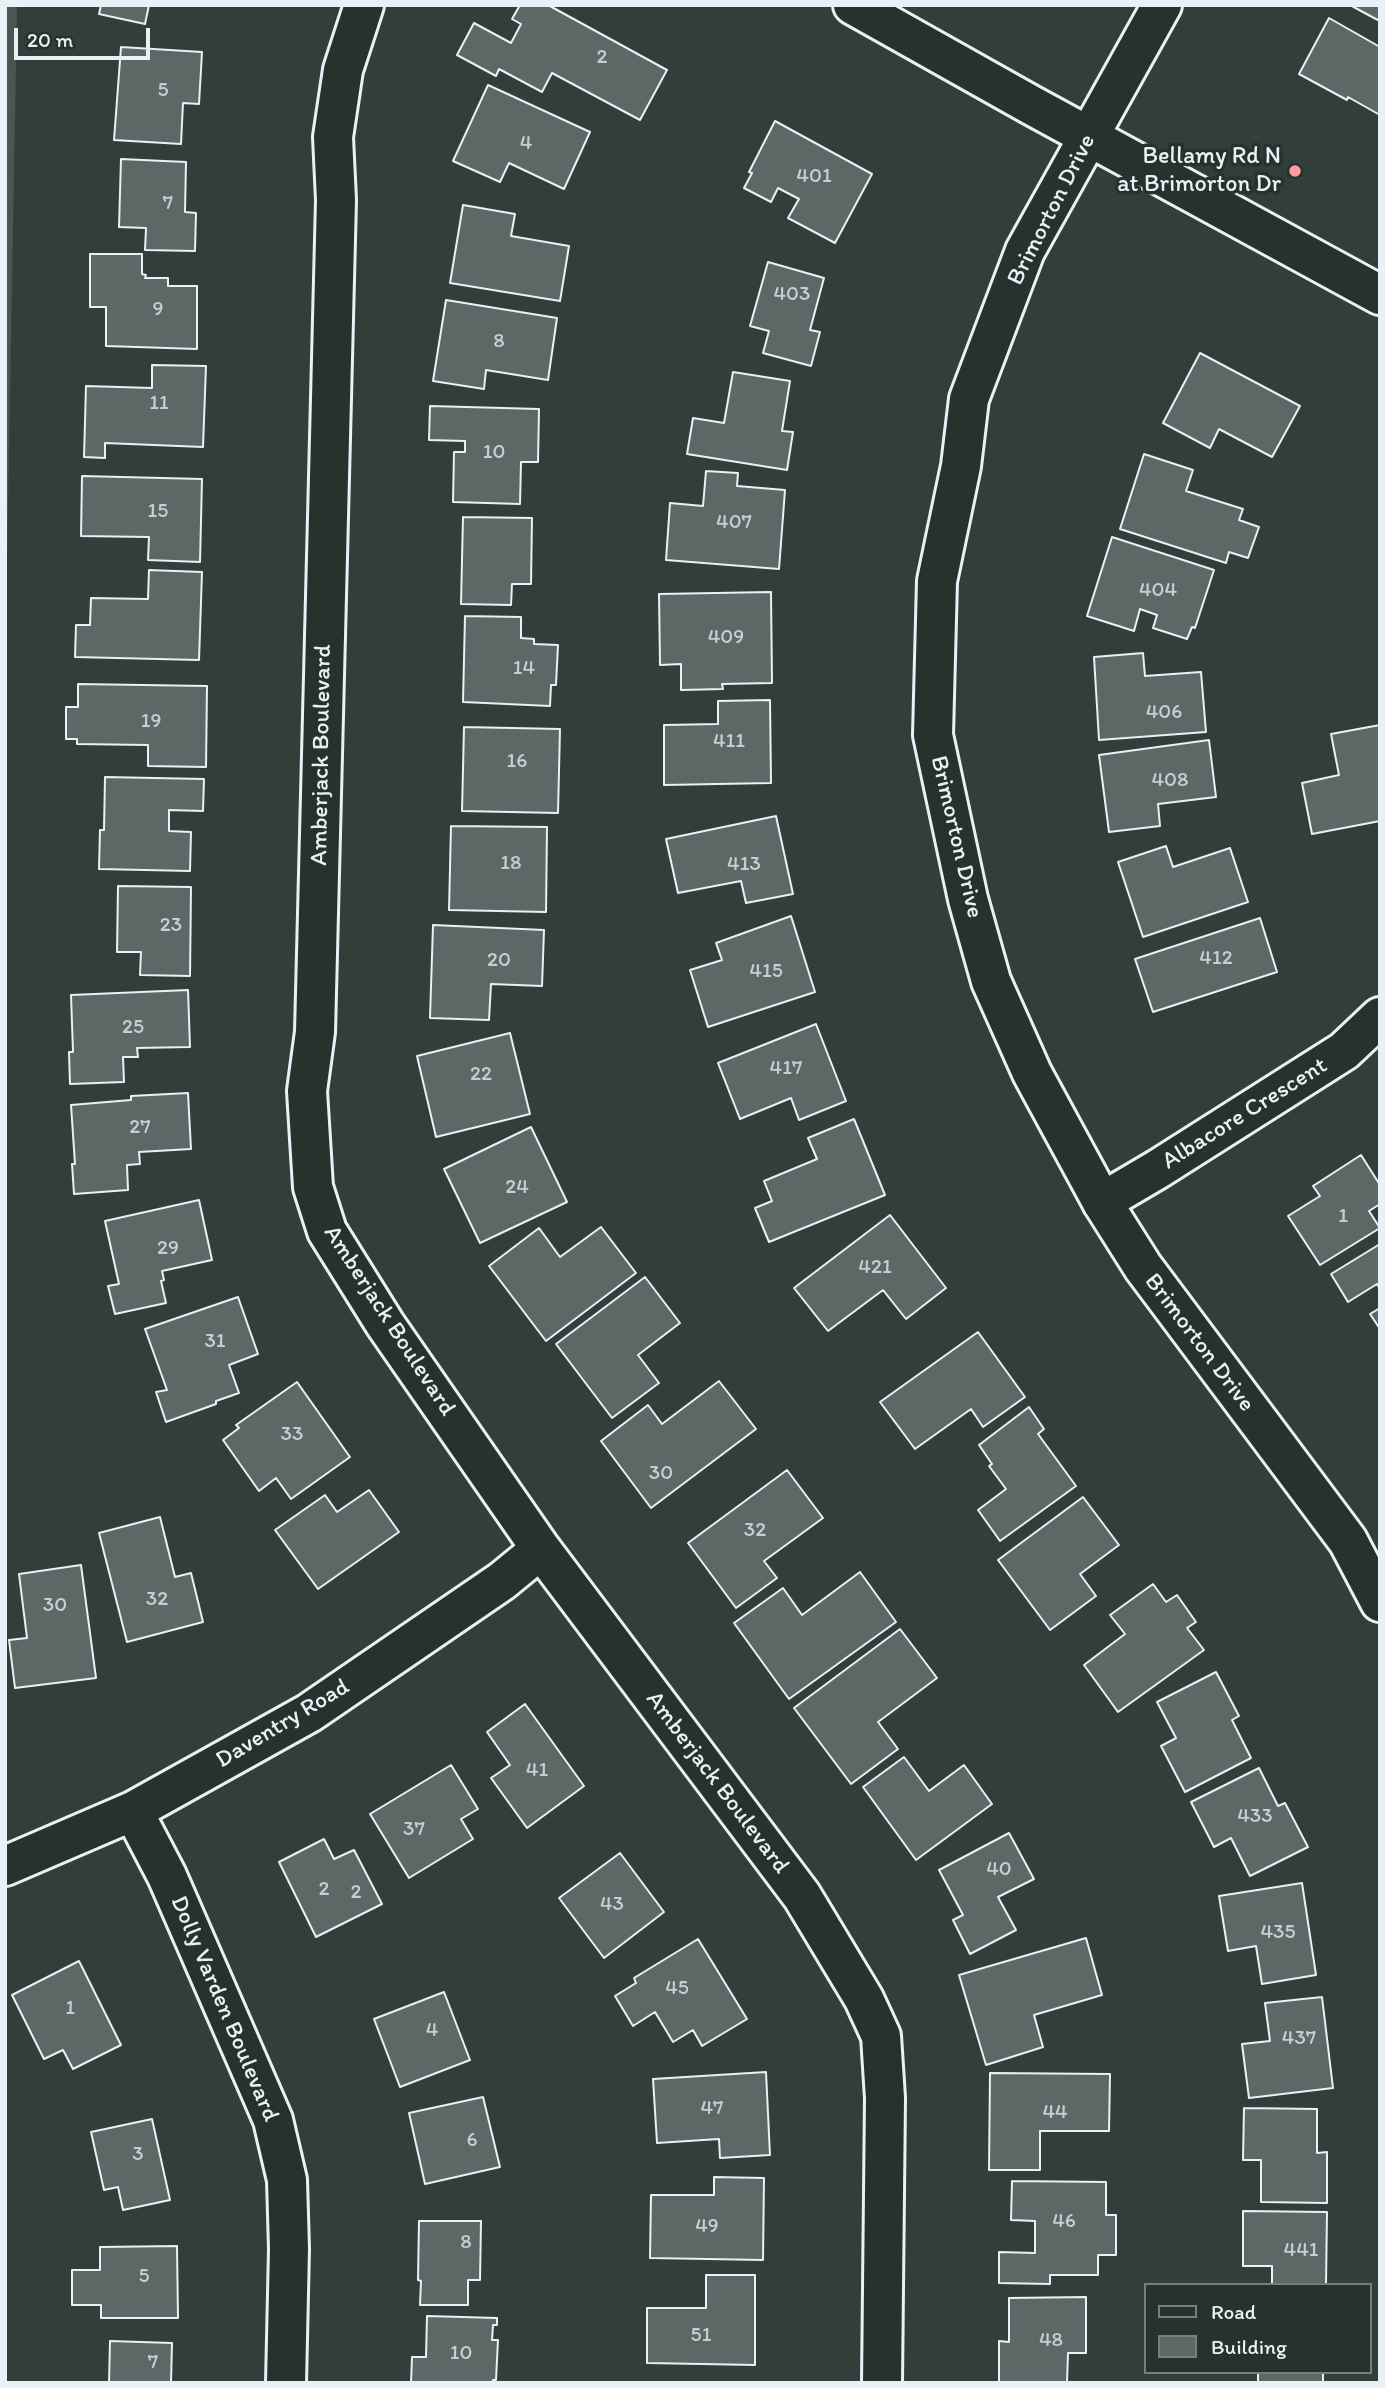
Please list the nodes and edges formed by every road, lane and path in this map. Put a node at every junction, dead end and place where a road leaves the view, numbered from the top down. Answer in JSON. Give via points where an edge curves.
{"nodes":[{"id":1,"x":364,"y":5,"type":"edge"},
{"id":2,"x":853,"y":5,"type":"edge"},
{"id":3,"x":1162,"y":5,"type":"edge"},
{"id":4,"x":1089,"y":136,"type":"junction"},
{"id":5,"x":1380,"y":295,"type":"edge"},
{"id":6,"x":1380,"y":1017,"type":"edge"},
{"id":7,"x":1102,"y":1202,"type":"junction"},
{"id":8,"x":541,"y":1549,"type":"junction"},
{"id":9,"x":1380,"y":1602,"type":"edge"},
{"id":10,"x":132,"y":1811,"type":"junction"},
{"id":11,"x":5,"y":1866,"type":"edge"},
{"id":12,"x":286,"y":2383,"type":"edge"},
{"id":13,"x":882,"y":2383,"type":"edge"}],
"edges":[{"from":1,"to":8,"type":"street","name":"Amberjack Boulevard","via":[[343,70],[333,137],[336,200],[315,1032],[307,1091],[313,1187],[327,1231],[385,1324]]},
{"from":2,"to":4,"type":"street"},
{"from":3,"to":4,"type":"street","name":"Brimorton Drive"},
{"from":4,"to":5,"type":"street"},
{"from":4,"to":7,"type":"street","name":"Brimorton Drive","via":[[1025,251],[969,399],[961,466],[937,581],[933,735],[968,899],[991,981],[1032,1073]]},
{"from":6,"to":7,"type":"street","name":"Albacore Crescent","via":[[1344,1051]]},
{"from":7,"to":9,"type":"street","name":"Brimorton Drive","via":[[1143,1267],[1348,1541]]},
{"from":8,"to":10,"type":"street","name":"Daventry Road","via":[[502,1581],[309,1713]]},
{"from":8,"to":13,"type":"street","name":"Amberjack Boulevard","via":[[802,1896],[881,2036],[885,2098]]},
{"from":10,"to":11,"type":"street","name":"Daventry Road"},
{"from":10,"to":12,"type":"street","name":"Dolly Varden Boulevard","via":[[167,1876],[273,2120],[287,2180]]}]}
